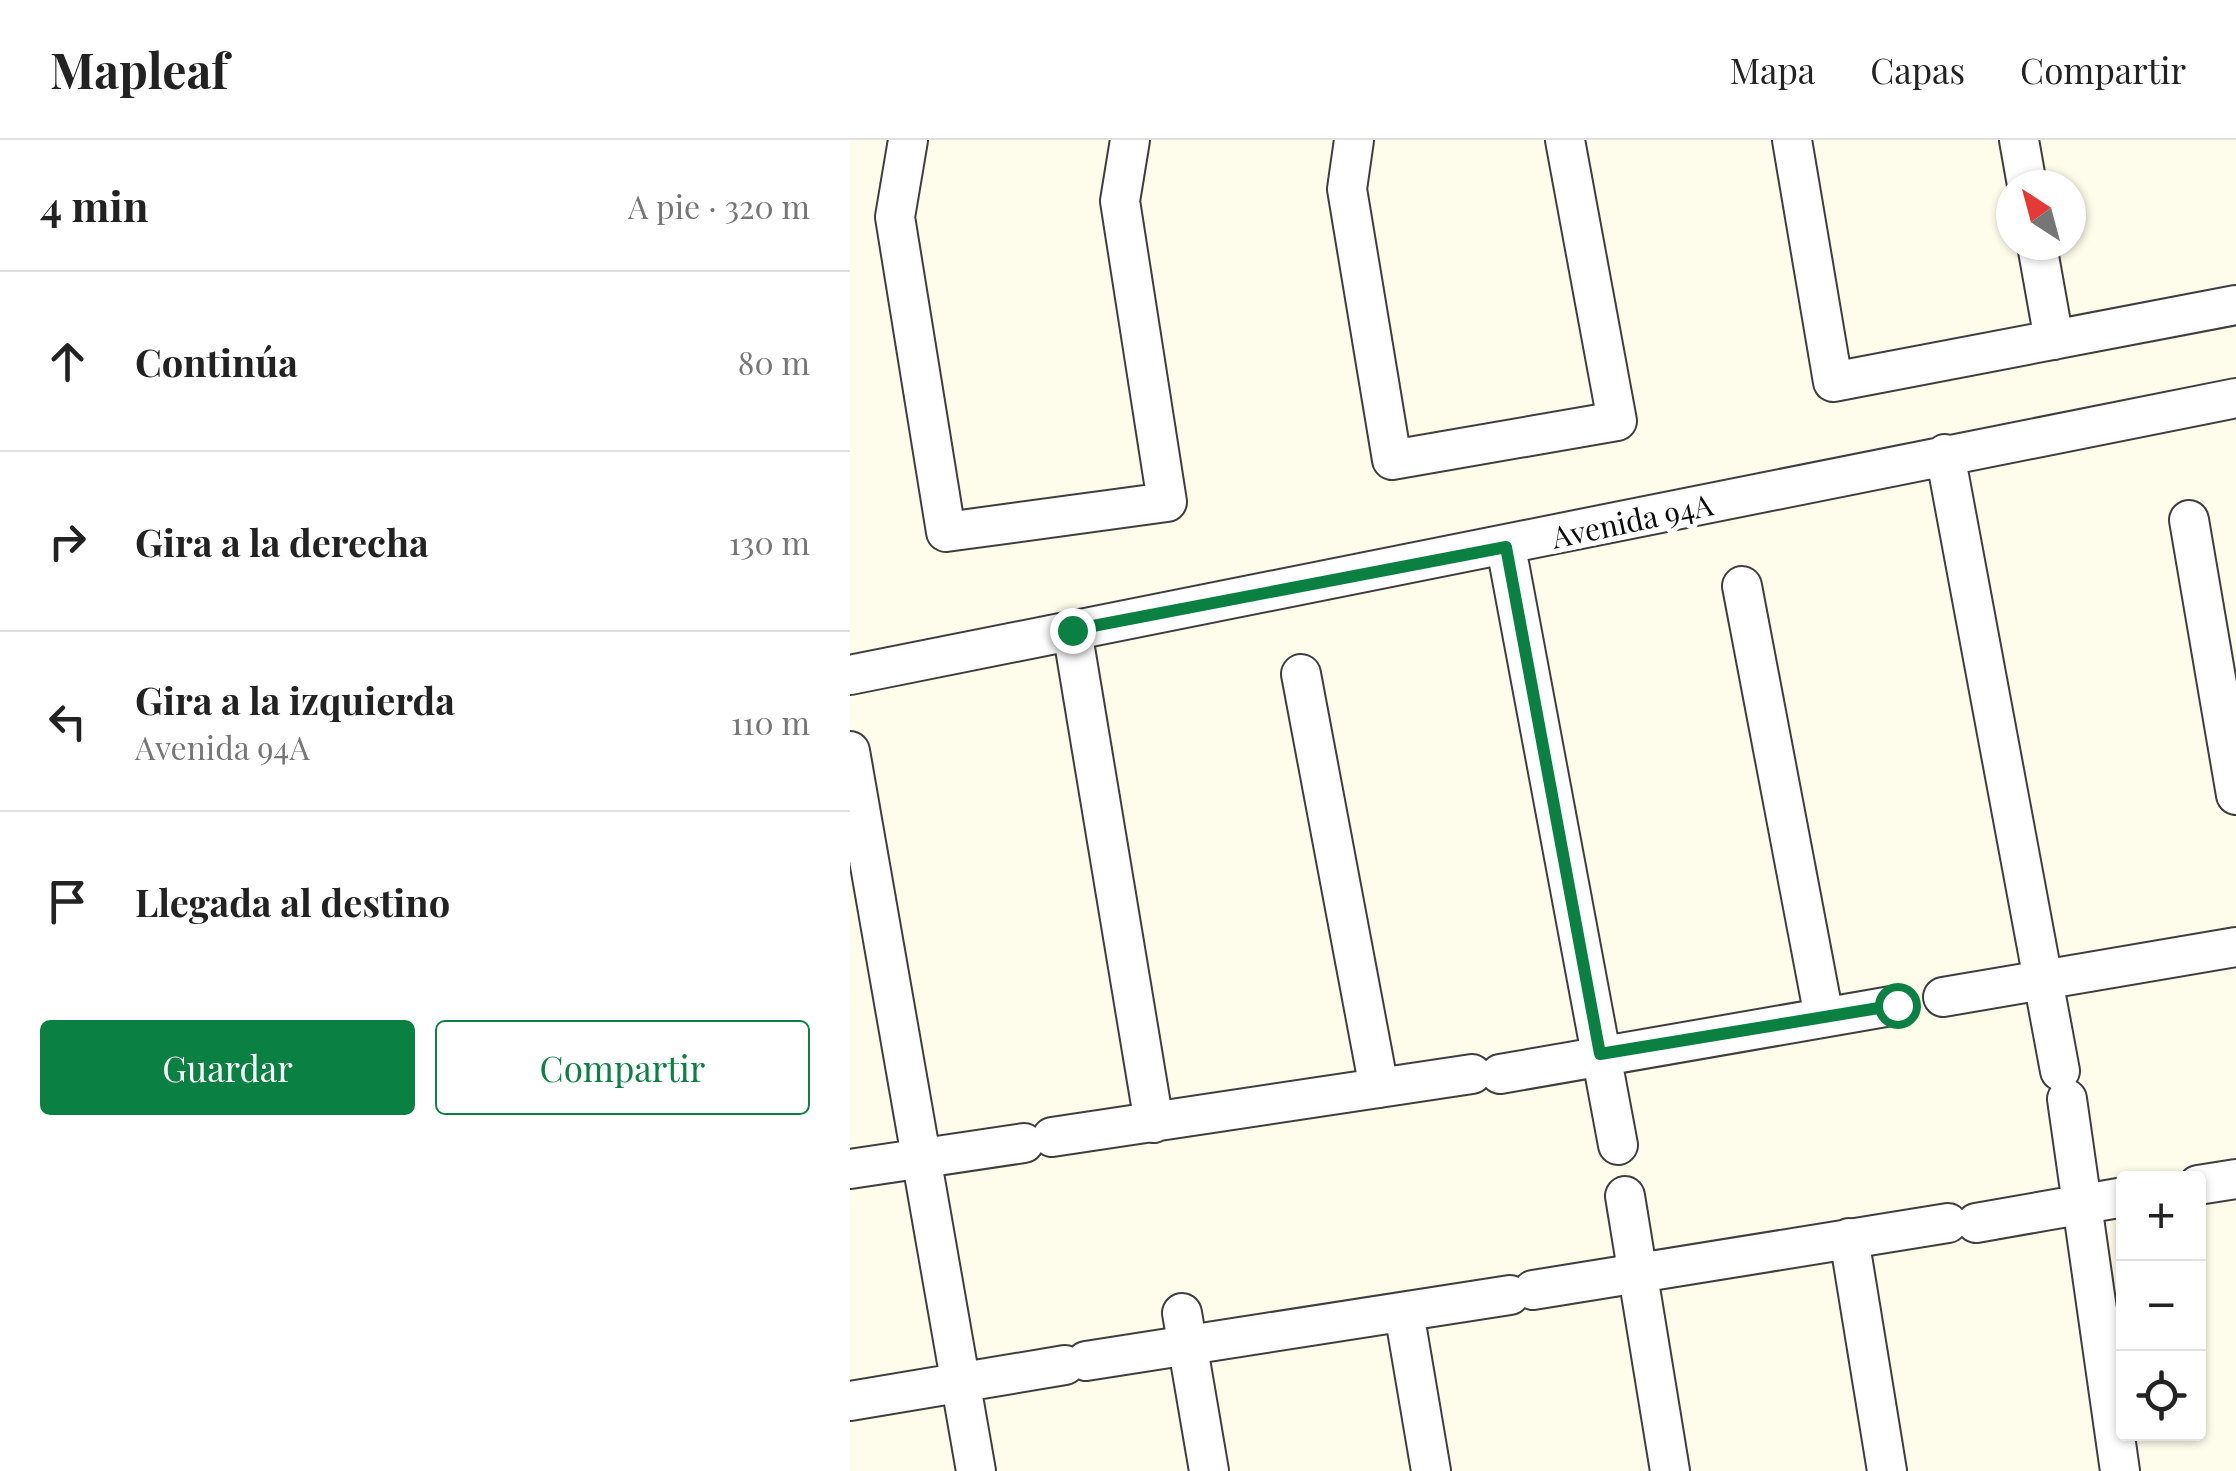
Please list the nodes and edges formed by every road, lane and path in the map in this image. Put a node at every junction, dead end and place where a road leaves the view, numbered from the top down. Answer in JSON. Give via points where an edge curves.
{"nodes":[{"id":1,"x":908,"y":140,"type":"edge"},
{"id":2,"x":1130,"y":140,"type":"edge"},
{"id":3,"x":1354,"y":140,"type":"edge"},
{"id":4,"x":1564,"y":140,"type":"edge"},
{"id":5,"x":1792,"y":140,"type":"edge"},
{"id":6,"x":2019,"y":140,"type":"edge"},
{"id":7,"x":2024,"y":170,"type":"edge"},
{"id":8,"x":2041,"y":260,"type":"edge"},
{"id":9,"x":2236,"y":305,"type":"edge"},
{"id":10,"x":2054,"y":340,"type":"junction"},
{"id":11,"x":2236,"y":398,"type":"edge"},
{"id":12,"x":1944,"y":454,"type":"junction"},
{"id":13,"x":2189,"y":520,"type":"dead end"},
{"id":14,"x":1506,"y":547,"type":"junction"},
{"id":15,"x":1742,"y":586,"type":"dead end"},
{"id":16,"x":1072,"y":630,"type":"junction"},
{"id":17,"x":1300,"y":674,"type":"dead end"},
{"id":18,"x":850,"y":675,"type":"edge"},
{"id":19,"x":850,"y":751,"type":"edge"},
{"id":20,"x":2236,"y":794,"type":"edge"},
{"id":21,"x":2236,"y":947,"type":"edge"},
{"id":22,"x":2043,"y":980,"type":"junction"},
{"id":23,"x":1943,"y":996,"type":"dead end"},
{"id":24,"x":1897,"y":1005,"type":"dead end"},
{"id":25,"x":1824,"y":1017,"type":"junction"},
{"id":26,"x":1600,"y":1054,"type":"junction"},
{"id":27,"x":1378,"y":1088,"type":"junction"},
{"id":28,"x":1154,"y":1123,"type":"junction"},
{"id":29,"x":1618,"y":1145,"type":"dead end"},
{"id":30,"x":924,"y":1159,"type":"junction"},
{"id":31,"x":850,"y":1169,"type":"edge"},
{"id":32,"x":2236,"y":1179,"type":"edge"},
{"id":33,"x":2206,"y":1184,"type":"edge"},
{"id":34,"x":1625,"y":1196,"type":"dead end"},
{"id":35,"x":2116,"y":1198,"type":"edge"},
{"id":36,"x":2082,"y":1204,"type":"junction"},
{"id":37,"x":1849,"y":1238,"type":"junction"},
{"id":38,"x":1637,"y":1272,"type":"junction"},
{"id":39,"x":1404,"y":1312,"type":"junction"},
{"id":40,"x":1185,"y":1329,"type":"junction"},
{"id":41,"x":960,"y":1382,"type":"junction"},
{"id":42,"x":850,"y":1401,"type":"edge"},
{"id":43,"x":976,"y":1471,"type":"edge"},
{"id":44,"x":1209,"y":1471,"type":"edge"},
{"id":45,"x":1431,"y":1471,"type":"edge"},
{"id":46,"x":1670,"y":1471,"type":"edge"},
{"id":47,"x":1888,"y":1471,"type":"edge"},
{"id":48,"x":2120,"y":1471,"type":"edge"}],
"edges":[{"from":1,"to":2,"type":"street","via":[[895,217],[946,532],[1167,502],[1120,200]]},
{"from":3,"to":4,"type":"street","via":[[1346,190],[1392,460],[1617,420]]},
{"from":5,"to":10,"type":"street","via":[[1833,382]]},
{"from":6,"to":7,"type":"street"},
{"from":8,"to":10,"type":"street"},
{"from":9,"to":10,"type":"street"},
{"from":11,"to":12,"type":"street","name":"Avenida 94A"},
{"from":12,"to":14,"type":"street","name":"Avenida 94A"},
{"from":12,"to":22,"type":"street"},
{"from":13,"to":20,"type":"street"},
{"from":14,"to":16,"type":"street","name":"Avenida 94A"},
{"from":14,"to":26,"type":"street"},
{"from":15,"to":25,"type":"street"},
{"from":16,"to":18,"type":"street","name":"Avenida 94A"},
{"from":16,"to":28,"type":"street"},
{"from":17,"to":27,"type":"street"},
{"from":19,"to":30,"type":"street"},
{"from":21,"to":22,"type":"street"},
{"from":22,"to":23,"type":"street"},
{"from":22,"to":36,"type":"street"},
{"from":24,"to":25,"type":"street"},
{"from":25,"to":26,"type":"street"},
{"from":26,"to":27,"type":"street"},
{"from":26,"to":29,"type":"street"},
{"from":27,"to":28,"type":"street"},
{"from":28,"to":30,"type":"street"},
{"from":30,"to":31,"type":"street"},
{"from":30,"to":41,"type":"street"},
{"from":32,"to":33,"type":"street"},
{"from":34,"to":38,"type":"street"},
{"from":35,"to":36,"type":"street"},
{"from":36,"to":37,"type":"street"},
{"from":36,"to":48,"type":"street"},
{"from":37,"to":38,"type":"street"},
{"from":37,"to":47,"type":"street"},
{"from":38,"to":39,"type":"street"},
{"from":38,"to":46,"type":"street"},
{"from":39,"to":40,"type":"street"},
{"from":39,"to":45,"type":"street"},
{"from":40,"to":41,"type":"street","via":[[1075,1363]]},
{"from":40,"to":44,"type":"street"},
{"from":41,"to":42,"type":"street"},
{"from":41,"to":43,"type":"street"}]}
